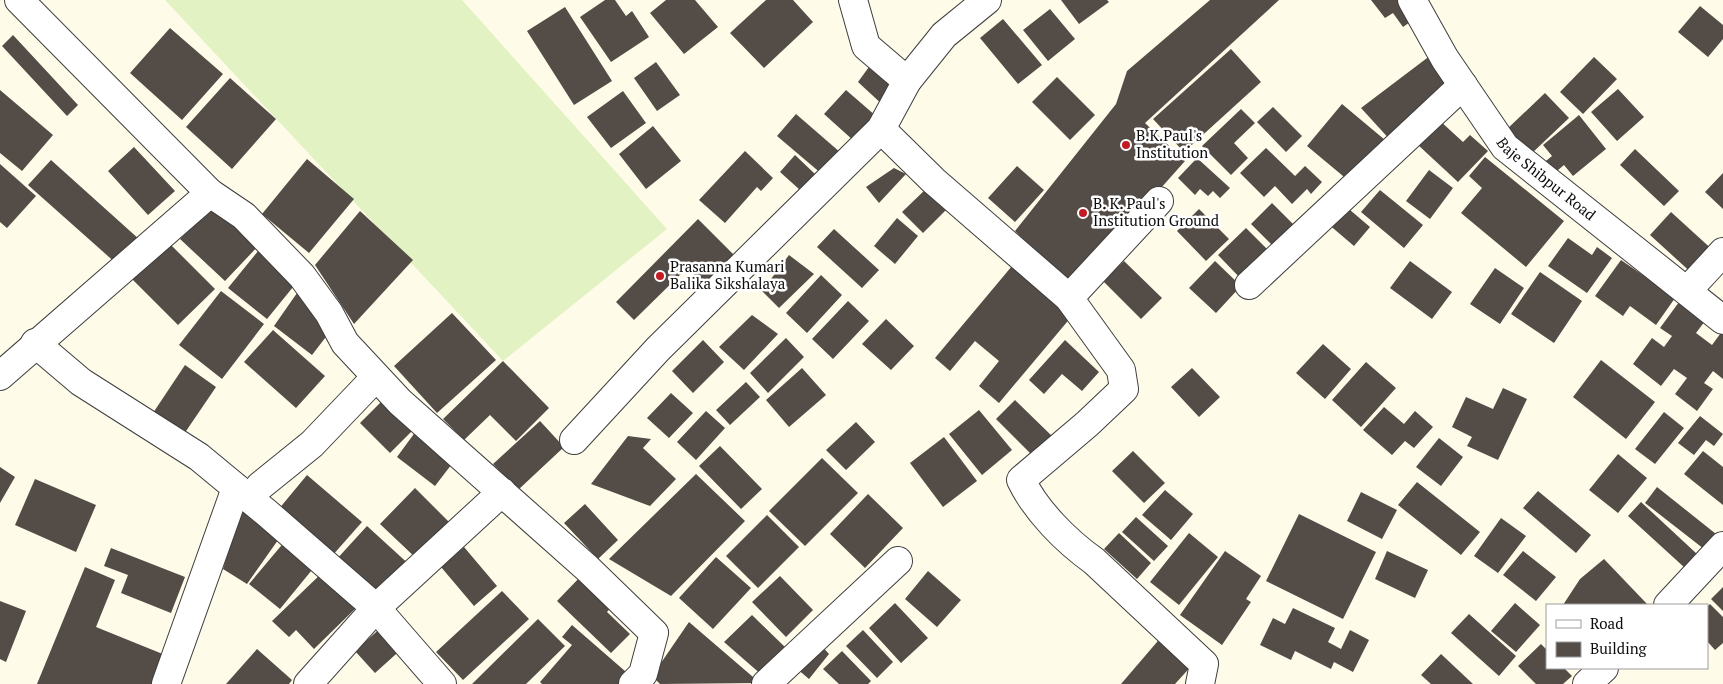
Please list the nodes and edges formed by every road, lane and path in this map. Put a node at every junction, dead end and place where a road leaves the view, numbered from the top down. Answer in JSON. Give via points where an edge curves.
{"nodes":[{"id":1,"x":19,"y":0,"type":"edge"},
{"id":2,"x":853,"y":0,"type":"edge"},
{"id":3,"x":987,"y":0,"type":"edge"},
{"id":4,"x":1412,"y":0,"type":"edge"},
{"id":5,"x":907,"y":81,"type":"junction"},
{"id":6,"x":1463,"y":85,"type":"junction"},
{"id":7,"x":881,"y":129,"type":"junction"},
{"id":8,"x":210,"y":193,"type":"junction"},
{"id":9,"x":1159,"y":201,"type":"dead end"},
{"id":10,"x":1723,"y":252,"type":"edge"},
{"id":11,"x":1249,"y":285,"type":"dead end"},
{"id":12,"x":1687,"y":291,"type":"junction"},
{"id":13,"x":1069,"y":298,"type":"junction"},
{"id":14,"x":1723,"y":320,"type":"edge"},
{"id":15,"x":35,"y":344,"type":"junction"},
{"id":16,"x":2,"y":368,"type":"edge"},
{"id":17,"x":376,"y":377,"type":"junction"},
{"id":18,"x":574,"y":440,"type":"dead end"},
{"id":19,"x":248,"y":487,"type":"junction"},
{"id":20,"x":502,"y":492,"type":"junction"},
{"id":21,"x":1723,"y":546,"type":"edge"},
{"id":22,"x":898,"y":561,"type":"dead end"},
{"id":23,"x":1669,"y":604,"type":"edge"},
{"id":24,"x":376,"y":608,"type":"junction"},
{"id":25,"x":1603,"y":669,"type":"edge"},
{"id":26,"x":166,"y":684,"type":"edge"},
{"id":27,"x":308,"y":684,"type":"edge"},
{"id":28,"x":442,"y":684,"type":"edge"},
{"id":29,"x":633,"y":684,"type":"edge"},
{"id":30,"x":766,"y":684,"type":"edge"},
{"id":31,"x":1200,"y":684,"type":"edge"},
{"id":32,"x":1587,"y":684,"type":"edge"}],
"edges":[{"from":1,"to":8,"type":"street"},
{"from":2,"to":5,"type":"street","via":[[866,46]]},
{"from":3,"to":5,"type":"street","via":[[944,34]]},
{"from":4,"to":6,"type":"street","name":"Baje Shibpur Road"},
{"from":5,"to":7,"type":"street"},
{"from":6,"to":11,"type":"street"},
{"from":6,"to":12,"type":"street","name":"Baje Shibpur Road","via":[[1506,147]]},
{"from":7,"to":13,"type":"street","via":[[934,181]]},
{"from":7,"to":18,"type":"street","via":[[658,349]]},
{"from":8,"to":15,"type":"street"},
{"from":8,"to":17,"type":"street","via":[[244,216],[302,276],[330,312],[345,343]]},
{"from":9,"to":13,"type":"street"},
{"from":10,"to":12,"type":"street"},
{"from":12,"to":14,"type":"street","name":"Baje Shibpur Road"},
{"from":13,"to":31,"type":"street","via":[[1121,370],[1124,389],[1021,480],[1027,493],[1078,550],[1094,561],[1204,664]]},
{"from":15,"to":16,"type":"street"},
{"from":15,"to":19,"type":"street","via":[[81,382]]},
{"from":17,"to":19,"type":"street","via":[[312,444]]},
{"from":17,"to":20,"type":"street"},
{"from":19,"to":24,"type":"street"},
{"from":19,"to":26,"type":"street"},
{"from":20,"to":24,"type":"street"},
{"from":20,"to":29,"type":"street","via":[[654,633],[643,674]]},
{"from":21,"to":23,"type":"street"},
{"from":22,"to":30,"type":"street"},
{"from":24,"to":27,"type":"street"},
{"from":24,"to":28,"type":"street"},
{"from":25,"to":32,"type":"street"}]}
